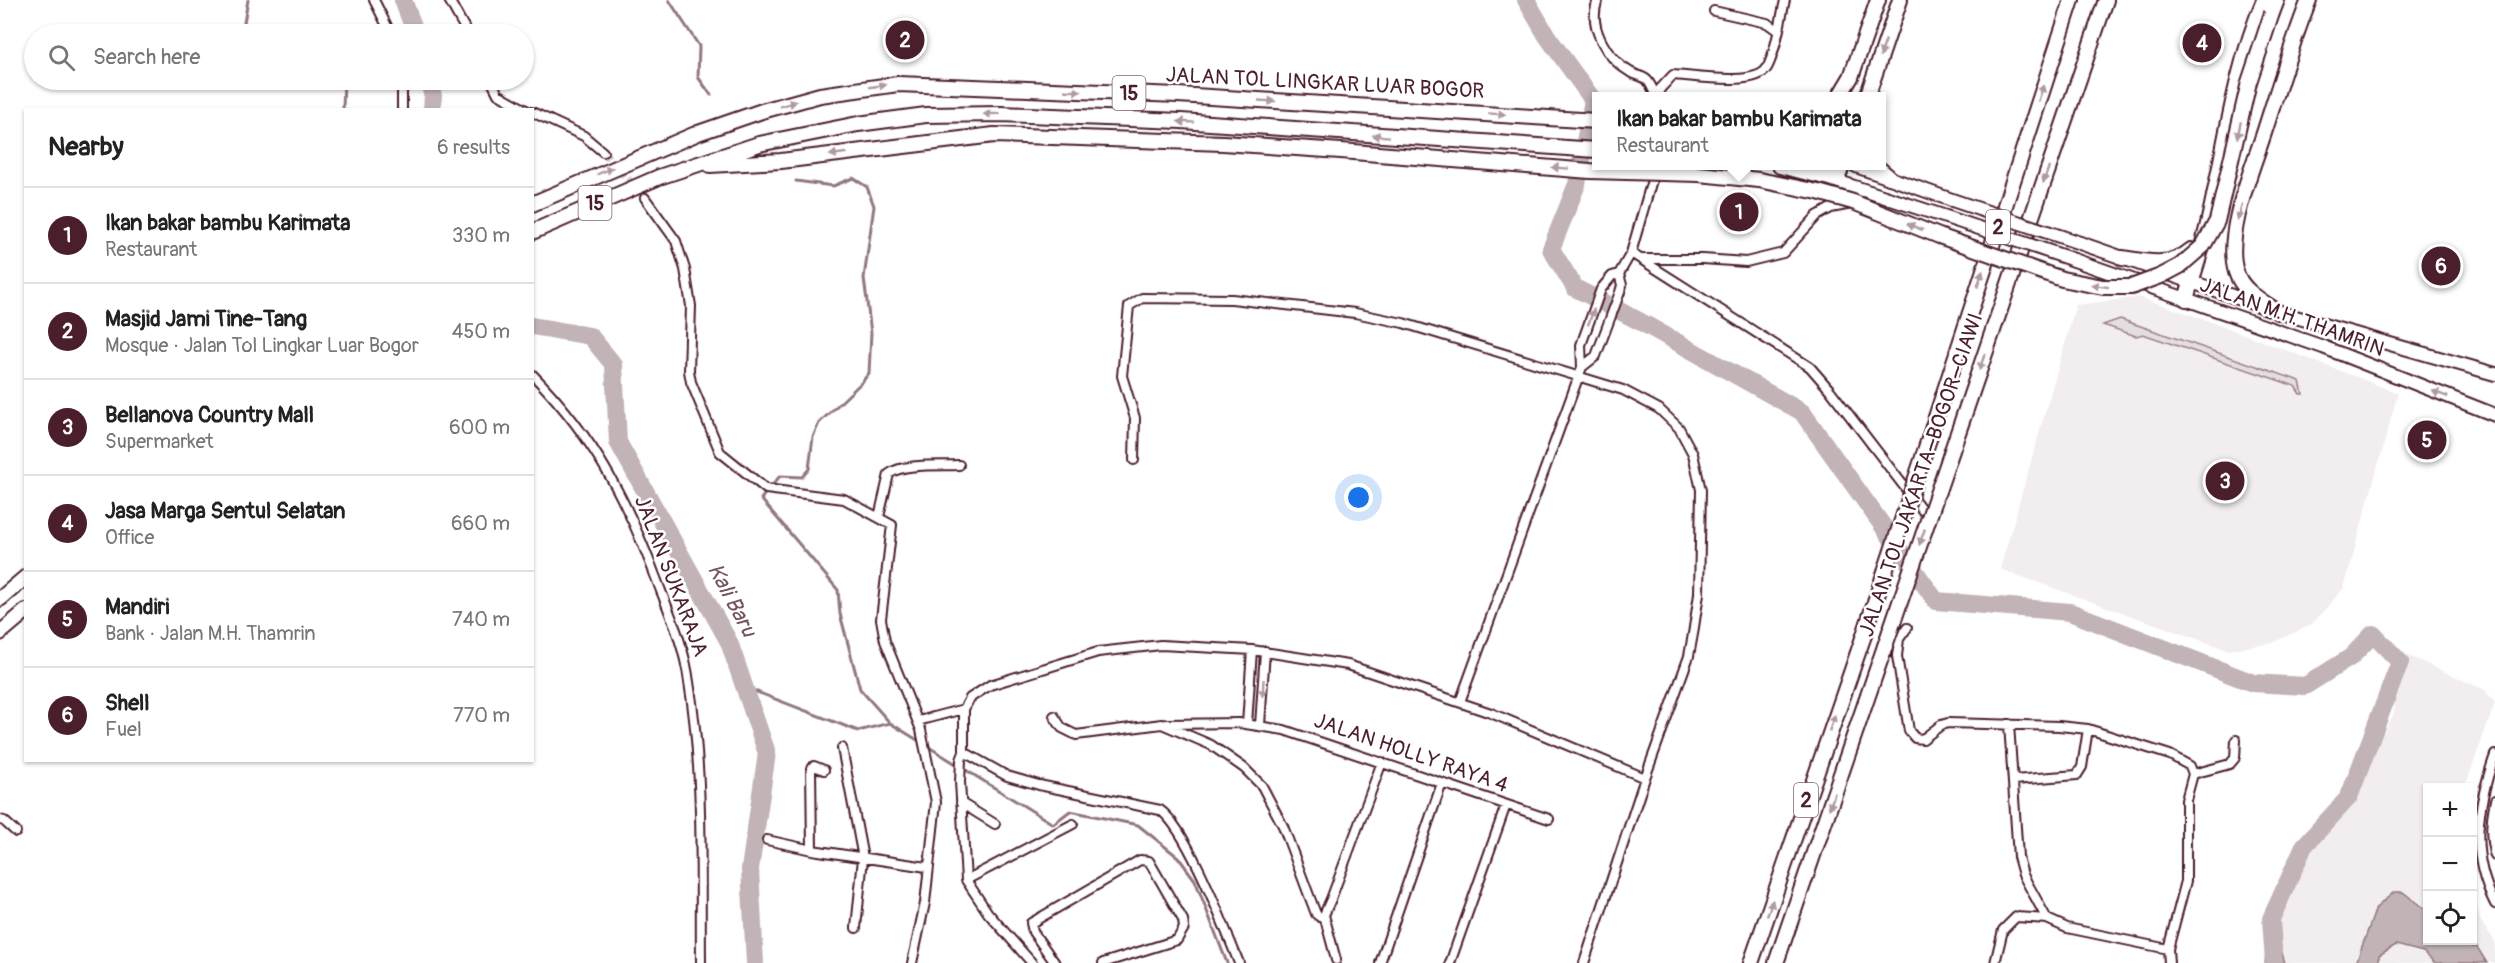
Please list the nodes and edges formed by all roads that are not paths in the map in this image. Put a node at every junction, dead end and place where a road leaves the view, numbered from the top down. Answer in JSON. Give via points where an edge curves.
{"nodes":[{"id":1,"x":374,"y":0,"type":"edge"},
{"id":2,"x":449,"y":0,"type":"edge"},
{"id":3,"x":1598,"y":0,"type":"edge"},
{"id":4,"x":1785,"y":0,"type":"edge"},
{"id":5,"x":1878,"y":0,"type":"edge"},
{"id":6,"x":1900,"y":0,"type":"edge"},
{"id":7,"x":2072,"y":0,"type":"edge"},
{"id":8,"x":2106,"y":0,"type":"edge"},
{"id":9,"x":2264,"y":0,"type":"edge"},
{"id":10,"x":2309,"y":0,"type":"edge"},
{"id":11,"x":2275,"y":7,"type":"edge"},
{"id":12,"x":1714,"y":11,"type":"dead end"},
{"id":13,"x":386,"y":24,"type":"edge"},
{"id":14,"x":462,"y":24,"type":"edge"},
{"id":15,"x":1870,"y":25,"type":"junction"},
{"id":16,"x":1778,"y":31,"type":"junction"},
{"id":17,"x":402,"y":90,"type":"edge"},
{"id":18,"x":496,"y":90,"type":"edge"},
{"id":19,"x":1655,"y":92,"type":"edge"},
{"id":20,"x":1659,"y":92,"type":"edge"},
{"id":21,"x":1841,"y":92,"type":"edge"},
{"id":22,"x":1850,"y":92,"type":"edge"},
{"id":23,"x":1868,"y":92,"type":"edge"},
{"id":24,"x":402,"y":108,"type":"edge"},
{"id":25,"x":522,"y":108,"type":"edge"},
{"id":26,"x":534,"y":113,"type":"edge"},
{"id":27,"x":1592,"y":121,"type":"edge"},
{"id":28,"x":1592,"y":150,"type":"edge"},
{"id":29,"x":603,"y":152,"type":"tunnel mouth"},
{"id":30,"x":691,"y":166,"type":"junction"},
{"id":31,"x":1655,"y":170,"type":"edge"},
{"id":32,"x":1808,"y":170,"type":"edge"},
{"id":33,"x":1870,"y":170,"type":"edge"},
{"id":34,"x":1881,"y":170,"type":"edge"},
{"id":35,"x":1830,"y":174,"type":"edge"},
{"id":36,"x":1889,"y":177,"type":"junction"},
{"id":37,"x":1862,"y":188,"type":"junction"},
{"id":38,"x":645,"y":198,"type":"tunnel mouth"},
{"id":39,"x":534,"y":203,"type":"edge"},
{"id":40,"x":2206,"y":229,"type":"junction"},
{"id":41,"x":534,"y":231,"type":"edge"},
{"id":42,"x":1631,"y":253,"type":"junction"},
{"id":43,"x":2122,"y":258,"type":"junction"},
{"id":44,"x":1642,"y":259,"type":"junction"},
{"id":45,"x":1619,"y":274,"type":"junction"},
{"id":46,"x":2191,"y":282,"type":"junction"},
{"id":47,"x":2186,"y":299,"type":"junction"},
{"id":48,"x":2278,"y":312,"type":"junction"},
{"id":49,"x":1582,"y":367,"type":"junction"},
{"id":50,"x":2495,"y":374,"type":"edge"},
{"id":51,"x":534,"y":376,"type":"edge"},
{"id":52,"x":1578,"y":378,"type":"junction"},
{"id":53,"x":2495,"y":415,"type":"edge"},
{"id":54,"x":1134,"y":460,"type":"dead end"},
{"id":55,"x":959,"y":465,"type":"dead end"},
{"id":56,"x":879,"y":517,"type":"junction"},
{"id":57,"x":1936,"y":519,"type":"dead end"},
{"id":58,"x":24,"y":579,"type":"edge"},
{"id":59,"x":0,"y":598,"type":"edge"},
{"id":60,"x":24,"y":613,"type":"edge"},
{"id":61,"x":1907,"y":628,"type":"dead end"},
{"id":62,"x":0,"y":633,"type":"edge"},
{"id":63,"x":1252,"y":650,"type":"junction"},
{"id":64,"x":1265,"y":651,"type":"junction"},
{"id":65,"x":1460,"y":702,"type":"junction"},
{"id":66,"x":964,"y":709,"type":"junction"},
{"id":67,"x":1054,"y":716,"type":"dead end"},
{"id":68,"x":918,"y":721,"type":"junction"},
{"id":69,"x":1162,"y":724,"type":"junction"},
{"id":70,"x":1246,"y":724,"type":"junction"},
{"id":71,"x":2009,"y":724,"type":"junction"},
{"id":72,"x":1260,"y":725,"type":"junction"},
{"id":73,"x":2088,"y":729,"type":"junction"},
{"id":74,"x":2236,"y":740,"type":"dead end"},
{"id":75,"x":842,"y":748,"type":"dead end"},
{"id":76,"x":964,"y":752,"type":"junction"},
{"id":77,"x":2495,"y":755,"type":"edge"},
{"id":78,"x":1382,"y":762,"type":"junction"},
{"id":79,"x":824,"y":770,"type":"dead end"},
{"id":80,"x":2193,"y":774,"type":"junction"},
{"id":81,"x":1645,"y":778,"type":"junction"},
{"id":82,"x":2014,"y":780,"type":"junction"},
{"id":83,"x":1442,"y":783,"type":"junction"},
{"id":84,"x":2495,"y":800,"type":"edge"},
{"id":85,"x":961,"y":803,"type":"junction"},
{"id":86,"x":1506,"y":804,"type":"junction"},
{"id":87,"x":1549,"y":819,"type":"dead end"},
{"id":88,"x":0,"y":820,"type":"edge"},
{"id":89,"x":995,"y":824,"type":"dead end"},
{"id":90,"x":1073,"y":824,"type":"dead end"},
{"id":91,"x":16,"y":832,"type":"dead end"},
{"id":92,"x":767,"y":840,"type":"dead end"},
{"id":93,"x":812,"y":850,"type":"junction"},
{"id":94,"x":2495,"y":856,"type":"edge"},
{"id":95,"x":863,"y":858,"type":"junction"},
{"id":96,"x":927,"y":867,"type":"junction"},
{"id":97,"x":966,"y":880,"type":"junction"},
{"id":98,"x":2495,"y":904,"type":"edge"},
{"id":99,"x":1324,"y":915,"type":"junction"},
{"id":100,"x":2047,"y":920,"type":"junction"},
{"id":101,"x":856,"y":928,"type":"dead end"},
{"id":102,"x":2168,"y":949,"type":"junction"},
{"id":103,"x":1336,"y":960,"type":"dead end"},
{"id":104,"x":701,"y":963,"type":"edge"},
{"id":105,"x":912,"y":963,"type":"edge"},
{"id":106,"x":1032,"y":963,"type":"edge"},
{"id":107,"x":1055,"y":963,"type":"edge"},
{"id":108,"x":1103,"y":963,"type":"edge"},
{"id":109,"x":1239,"y":963,"type":"edge"},
{"id":110,"x":1380,"y":963,"type":"edge"},
{"id":111,"x":1450,"y":963,"type":"edge"},
{"id":112,"x":1584,"y":963,"type":"edge"},
{"id":113,"x":1751,"y":963,"type":"edge"},
{"id":114,"x":1776,"y":963,"type":"edge"},
{"id":115,"x":1995,"y":963,"type":"edge"},
{"id":116,"x":2169,"y":963,"type":"edge"}],
"edges":[{"from":1,"to":13,"type":"street"},
{"from":2,"to":14,"type":"street"},
{"from":3,"to":19,"type":"street","via":[[1594,8],[1597,33],[1611,55],[1629,72],[1647,79]]},
{"from":4,"to":16,"type":"street"},
{"from":5,"to":15,"type":"highway"},
{"from":6,"to":23,"type":"highway","one_way":true},
{"from":113,"to":7,"type":"highway","name":"JALAN TOL JAKARTA–BOGOR–CIAWI","number":"2","one_way":true,"bridge":true,"via":[[1863,638]]},
{"from":8,"to":114,"type":"highway","name":"JALAN TOL JAKARTA–BOGOR–CIAWI","number":"2","one_way":true,"bridge":true},
{"from":9,"to":40,"type":"highway","via":[[2229,117]]},
{"from":10,"to":48,"type":"highway","one_way":true,"via":[[2238,215],[2233,247],[2238,279],[2253,296]]},
{"from":11,"to":30,"type":"highway","one_way":true,"bridge":true,"via":[[2249,82],[2217,221],[2203,246],[2181,266],[2131,287],[2103,287],[2062,279],[1818,192],[1759,180],[1699,174],[1590,171],[1223,143],[994,135],[781,161]]},
{"from":12,"to":16,"type":"street","via":[[1767,23]]},
{"from":15,"to":21,"type":"highway"},
{"from":15,"to":22,"type":"highway"},
{"from":16,"to":20,"type":"street","via":[[1767,69],[1756,77],[1672,75]]},
{"from":17,"to":24,"type":"street"},
{"from":18,"to":25,"type":"street"},
{"from":26,"to":29,"type":"street","via":[[584,136]]},
{"from":39,"to":27,"type":"highway","name":"JALAN TOL LINGKAR LUAR BOGOR","number":"15","one_way":true,"via":[[698,133],[754,114],[820,95],[898,84]]},
{"from":28,"to":30,"type":"highway","number":"15","one_way":true,"via":[[1181,121],[926,115],[759,144]]},
{"from":30,"to":41,"type":"highway","number":"15"},
{"from":31,"to":42,"type":"street"},
{"from":32,"to":35,"type":"highway"},
{"from":33,"to":36,"type":"main road","name":"JALAN M.H. THAMRIN"},
{"from":34,"to":36,"type":"highway"},
{"from":35,"to":37,"type":"main road","name":"JALAN M.H. THAMRIN"},
{"from":36,"to":43,"type":"main road","name":"JALAN M.H. THAMRIN","bridge":true},
{"from":37,"to":44,"type":"street","via":[[1852,204],[1831,208],[1817,216],[1783,253],[1746,262]]},
{"from":37,"to":47,"type":"main road","name":"JALAN M.H. THAMRIN","bridge":true},
{"from":38,"to":56,"type":"street","via":[[676,241],[685,269],[691,306],[691,382],[720,452],[770,490],[844,500]]},
{"from":40,"to":43,"type":"highway","via":[[2190,251],[2172,261],[2161,264]]},
{"from":40,"to":46,"type":"highway"},
{"from":42,"to":44,"type":"street"},
{"from":42,"to":45,"type":"street"},
{"from":43,"to":46,"type":"main road","name":"JALAN M.H. THAMRIN"},
{"from":44,"to":57,"type":"street","via":[[1810,367],[1926,515]]},
{"from":45,"to":49,"type":"street","via":[[1622,285],[1596,356]]},
{"from":49,"to":45,"type":"street","one_way":true,"via":[[1581,345],[1601,289]]},
{"from":46,"to":47,"type":"highway"},
{"from":46,"to":48,"type":"main road","name":"JALAN M.H. THAMRIN"},
{"from":53,"to":47,"type":"main road","name":"JALAN M.H. THAMRIN","one_way":true,"via":[[2323,347]]},
{"from":48,"to":50,"type":"main road","name":"JALAN M.H. THAMRIN"},
{"from":49,"to":52,"type":"street"},
{"from":51,"to":104,"type":"street","name":"JALAN SUKARAJA","via":[[598,454],[617,487],[638,528],[684,654],[691,692],[698,789]]},
{"from":52,"to":54,"type":"street","via":[[1403,323],[1355,313],[1232,299],[1142,298],[1129,306],[1122,376],[1135,418]]},
{"from":52,"to":65,"type":"street"},
{"from":52,"to":81,"type":"street","via":[[1623,390],[1659,409],[1679,428],[1693,454],[1701,490],[1699,594],[1694,634]]},
{"from":55,"to":56,"type":"street","via":[[892,471]]},
{"from":56,"to":68,"type":"street","via":[[892,525],[893,531],[881,619],[885,641]]},
{"from":58,"to":59,"type":"highway"},
{"from":60,"to":62,"type":"highway"},
{"from":61,"to":71,"type":"street","via":[[1899,639],[1898,656],[1909,731],[1915,738],[1923,739],[1948,723]]},
{"from":63,"to":64,"type":"street"},
{"from":63,"to":66,"type":"street","via":[[1161,645],[1098,652],[990,685],[970,698]]},
{"from":63,"to":70,"type":"street"},
{"from":64,"to":65,"type":"street","via":[[1348,665]]},
{"from":64,"to":72,"type":"street","one_way":true},
{"from":65,"to":81,"type":"street"},
{"from":66,"to":68,"type":"street"},
{"from":66,"to":76,"type":"street"},
{"from":67,"to":69,"type":"street","name":"JALAN HOLLY RAYA 4","via":[[1062,728],[1076,735]]},
{"from":68,"to":96,"type":"street","via":[[936,802]]},
{"from":69,"to":70,"type":"street","name":"JALAN HOLLY RAYA 4"},
{"from":69,"to":99,"type":"street","via":[[1211,746],[1244,768],[1262,786],[1283,826],[1316,914]]},
{"from":70,"to":72,"type":"street","name":"JALAN HOLLY RAYA 4"},
{"from":71,"to":73,"type":"street"},
{"from":71,"to":82,"type":"street"},
{"from":72,"to":78,"type":"street","name":"JALAN HOLLY RAYA 4","via":[[1310,737]]},
{"from":73,"to":80,"type":"street","via":[[2170,754],[2190,766]]},
{"from":73,"to":82,"type":"street","via":[[2082,768],[2077,774]]},
{"from":74,"to":80,"type":"street","via":[[2235,758],[2230,764]]},
{"from":75,"to":95,"type":"street"},
{"from":76,"to":85,"type":"street"},
{"from":76,"to":109,"type":"street","via":[[1007,776],[1167,814],[1182,834]]},
{"from":77,"to":98,"type":"street","via":[[2477,819],[2480,867]]},
{"from":78,"to":83,"type":"street","name":"JALAN HOLLY RAYA 4"},
{"from":78,"to":99,"type":"street"},
{"from":79,"to":93,"type":"street","via":[[811,768]]},
{"from":80,"to":102,"type":"street","via":[[2186,800],[2186,881]]},
{"from":81,"to":112,"type":"street"},
{"from":82,"to":100,"type":"street","via":[[2018,857]]},
{"from":83,"to":86,"type":"street","name":"JALAN HOLLY RAYA 4"},
{"from":83,"to":110,"type":"street"},
{"from":84,"to":94,"type":"street","via":[[2490,824]]},
{"from":85,"to":89,"type":"street"},
{"from":85,"to":97,"type":"street"},
{"from":86,"to":87,"type":"street","name":"JALAN HOLLY RAYA 4"},
{"from":86,"to":111,"type":"street"},
{"from":88,"to":91,"type":"street"},
{"from":90,"to":97,"type":"street"},
{"from":92,"to":93,"type":"street"},
{"from":93,"to":95,"type":"street"},
{"from":95,"to":96,"type":"street"},
{"from":95,"to":101,"type":"street"},
{"from":96,"to":105,"type":"street","via":[[925,903]]},
{"from":97,"to":106,"type":"street","via":[[988,913]]},
{"from":99,"to":103,"type":"street"},
{"from":100,"to":102,"type":"street","via":[[2067,928]]},
{"from":100,"to":115,"type":"street","via":[[2016,917],[2004,930]]},
{"from":102,"to":116,"type":"street"},
{"from":107,"to":108,"type":"street","via":[[1031,923],[1140,860],[1149,861],[1184,928],[1177,940]]}]}
